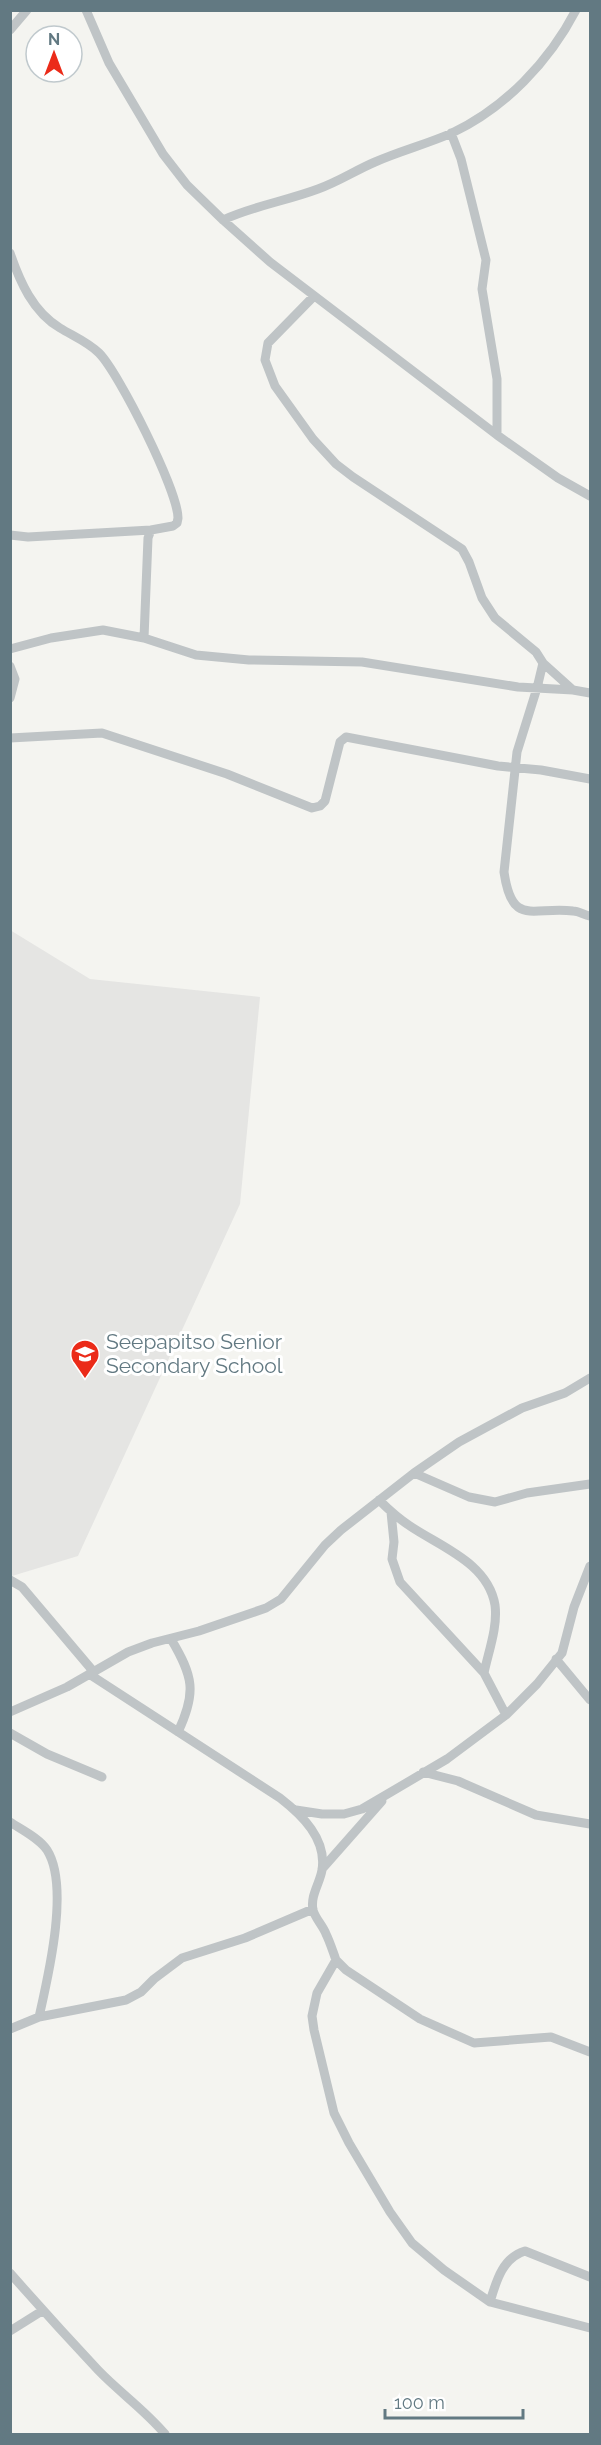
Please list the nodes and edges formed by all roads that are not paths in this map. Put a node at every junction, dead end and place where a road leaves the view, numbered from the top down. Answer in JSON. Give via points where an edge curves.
{"nodes":[{"id":1,"x":27,"y":10,"type":"edge"},
{"id":2,"x":86,"y":10,"type":"edge"},
{"id":3,"x":576,"y":10,"type":"edge"},
{"id":4,"x":10,"y":30,"type":"edge"},
{"id":5,"x":451,"y":133,"type":"junction"},
{"id":6,"x":223,"y":220,"type":"junction"},
{"id":7,"x":10,"y":253,"type":"edge"},
{"id":8,"x":314,"y":296,"type":"junction"},
{"id":9,"x":497,"y":435,"type":"junction"},
{"id":10,"x":591,"y":496,"type":"edge"},
{"id":11,"x":151,"y":530,"type":"junction"},
{"id":12,"x":10,"y":536,"type":"edge"},
{"id":13,"x":144,"y":638,"type":"junction"},
{"id":14,"x":10,"y":648,"type":"edge"},
{"id":15,"x":543,"y":663,"type":"junction"},
{"id":16,"x":10,"y":666,"type":"edge"},
{"id":17,"x":537,"y":688,"type":"junction"},
{"id":18,"x":573,"y":690,"type":"junction"},
{"id":19,"x":591,"y":693,"type":"edge"},
{"id":20,"x":10,"y":698,"type":"edge"},
{"id":21,"x":10,"y":738,"type":"edge"},
{"id":22,"x":516,"y":768,"type":"junction"},
{"id":23,"x":591,"y":779,"type":"edge"},
{"id":24,"x":591,"y":916,"type":"edge"},
{"id":25,"x":591,"y":1378,"type":"edge"},
{"id":26,"x":414,"y":1473,"type":"junction"},
{"id":27,"x":591,"y":1484,"type":"edge"},
{"id":28,"x":379,"y":1500,"type":"junction"},
{"id":29,"x":391,"y":1512,"type":"junction"},
{"id":30,"x":591,"y":1566,"type":"edge"},
{"id":31,"x":10,"y":1580,"type":"edge"},
{"id":32,"x":171,"y":1639,"type":"junction"},
{"id":33,"x":556,"y":1659,"type":"junction"},
{"id":34,"x":91,"y":1673,"type":"junction"},
{"id":35,"x":484,"y":1673,"type":"junction"},
{"id":36,"x":591,"y":1700,"type":"edge"},
{"id":37,"x":10,"y":1712,"type":"edge"},
{"id":38,"x":506,"y":1715,"type":"junction"},
{"id":39,"x":178,"y":1732,"type":"junction"},
{"id":40,"x":10,"y":1733,"type":"edge"},
{"id":41,"x":423,"y":1772,"type":"junction"},
{"id":42,"x":102,"y":1777,"type":"dead end"},
{"id":43,"x":388,"y":1794,"type":"junction"},
{"id":44,"x":296,"y":1810,"type":"junction"},
{"id":45,"x":10,"y":1822,"type":"edge"},
{"id":46,"x":591,"y":1824,"type":"edge"},
{"id":47,"x":322,"y":1869,"type":"junction"},
{"id":48,"x":313,"y":1909,"type":"junction"},
{"id":49,"x":336,"y":1960,"type":"junction"},
{"id":50,"x":39,"y":2018,"type":"junction"},
{"id":51,"x":10,"y":2029,"type":"edge"},
{"id":52,"x":591,"y":2052,"type":"edge"},
{"id":53,"x":10,"y":2273,"type":"edge"},
{"id":54,"x":591,"y":2277,"type":"edge"},
{"id":55,"x":489,"y":2302,"type":"junction"},
{"id":56,"x":42,"y":2311,"type":"junction"},
{"id":57,"x":591,"y":2328,"type":"edge"},
{"id":58,"x":10,"y":2331,"type":"edge"},
{"id":59,"x":165,"y":2434,"type":"edge"}],
"edges":[{"from":1,"to":4,"type":"street"},
{"from":2,"to":6,"type":"street","via":[[110,63],[163,154],[187,185]]},
{"from":3,"to":5,"type":"street","via":[[562,36],[527,79],[476,120]]},
{"from":5,"to":6,"type":"street","via":[[374,162],[319,189]]},
{"from":5,"to":9,"type":"street","via":[[486,260],[482,289],[497,379]]},
{"from":6,"to":8,"type":"street"},
{"from":7,"to":11,"type":"street","via":[[18,278],[36,307],[102,356],[140,421],[178,513],[176,525]]},
{"from":8,"to":9,"type":"street"},
{"from":8,"to":15,"type":"street","via":[[265,349],[275,386],[336,464],[462,549],[488,609]]},
{"from":9,"to":10,"type":"street"},
{"from":11,"to":12,"type":"street"},
{"from":11,"to":13,"type":"street"},
{"from":13,"to":14,"type":"street","via":[[103,630]]},
{"from":13,"to":17,"type":"street","via":[[196,655],[362,662]]},
{"from":15,"to":17,"type":"street"},
{"from":15,"to":18,"type":"street"},
{"from":16,"to":20,"type":"street","via":[[15,679]]},
{"from":17,"to":18,"type":"street"},
{"from":17,"to":22,"type":"street","via":[[520,738]]},
{"from":18,"to":19,"type":"street"},
{"from":21,"to":22,"type":"street","via":[[102,733],[227,774],[312,808],[325,801],[340,742],[346,737]]},
{"from":22,"to":23,"type":"street"},
{"from":22,"to":24,"type":"street","via":[[504,872],[507,890],[517,907],[529,912],[574,911]]},
{"from":25,"to":26,"type":"street","via":[[565,1393],[522,1407]]},
{"from":26,"to":27,"type":"street","via":[[469,1497],[495,1502]]},
{"from":26,"to":28,"type":"street"},
{"from":28,"to":29,"type":"street"},
{"from":28,"to":32,"type":"street","via":[[325,1545],[281,1599],[266,1608]]},
{"from":29,"to":35,"type":"street","via":[[392,1559],[400,1582]]},
{"from":29,"to":35,"type":"street","via":[[465,1559],[491,1590],[494,1624]]},
{"from":30,"to":33,"type":"street","via":[[574,1607],[566,1645]]},
{"from":31,"to":34,"type":"street","via":[[22,1587]]},
{"from":32,"to":34,"type":"street","via":[[128,1652]]},
{"from":32,"to":39,"type":"street","via":[[190,1682],[188,1710]]},
{"from":33,"to":36,"type":"street"},
{"from":33,"to":38,"type":"street"},
{"from":34,"to":37,"type":"street"},
{"from":34,"to":39,"type":"street"},
{"from":35,"to":38,"type":"street"},
{"from":38,"to":41,"type":"street"},
{"from":39,"to":44,"type":"street"},
{"from":40,"to":42,"type":"street","via":[[46,1754]]},
{"from":41,"to":43,"type":"street"},
{"from":41,"to":46,"type":"street","via":[[458,1781],[536,1815]]},
{"from":43,"to":44,"type":"street","via":[[344,1814]]},
{"from":43,"to":47,"type":"street"},
{"from":44,"to":47,"type":"street","via":[[316,1835]]},
{"from":45,"to":50,"type":"street","via":[[42,1843],[55,1876],[56,1942]]},
{"from":47,"to":48,"type":"street"},
{"from":48,"to":49,"type":"street"},
{"from":48,"to":50,"type":"street","via":[[245,1938],[182,1958],[126,2000]]},
{"from":49,"to":52,"type":"street","via":[[420,2019],[474,2043],[551,2037]]},
{"from":49,"to":55,"type":"street","via":[[317,1993],[312,2016],[334,2113],[370,2181],[412,2243]]},
{"from":50,"to":51,"type":"street"},
{"from":53,"to":56,"type":"street"},
{"from":54,"to":55,"type":"street","via":[[525,2251],[503,2266]]},
{"from":55,"to":57,"type":"street"},
{"from":56,"to":58,"type":"street"},
{"from":56,"to":59,"type":"street"}]}
